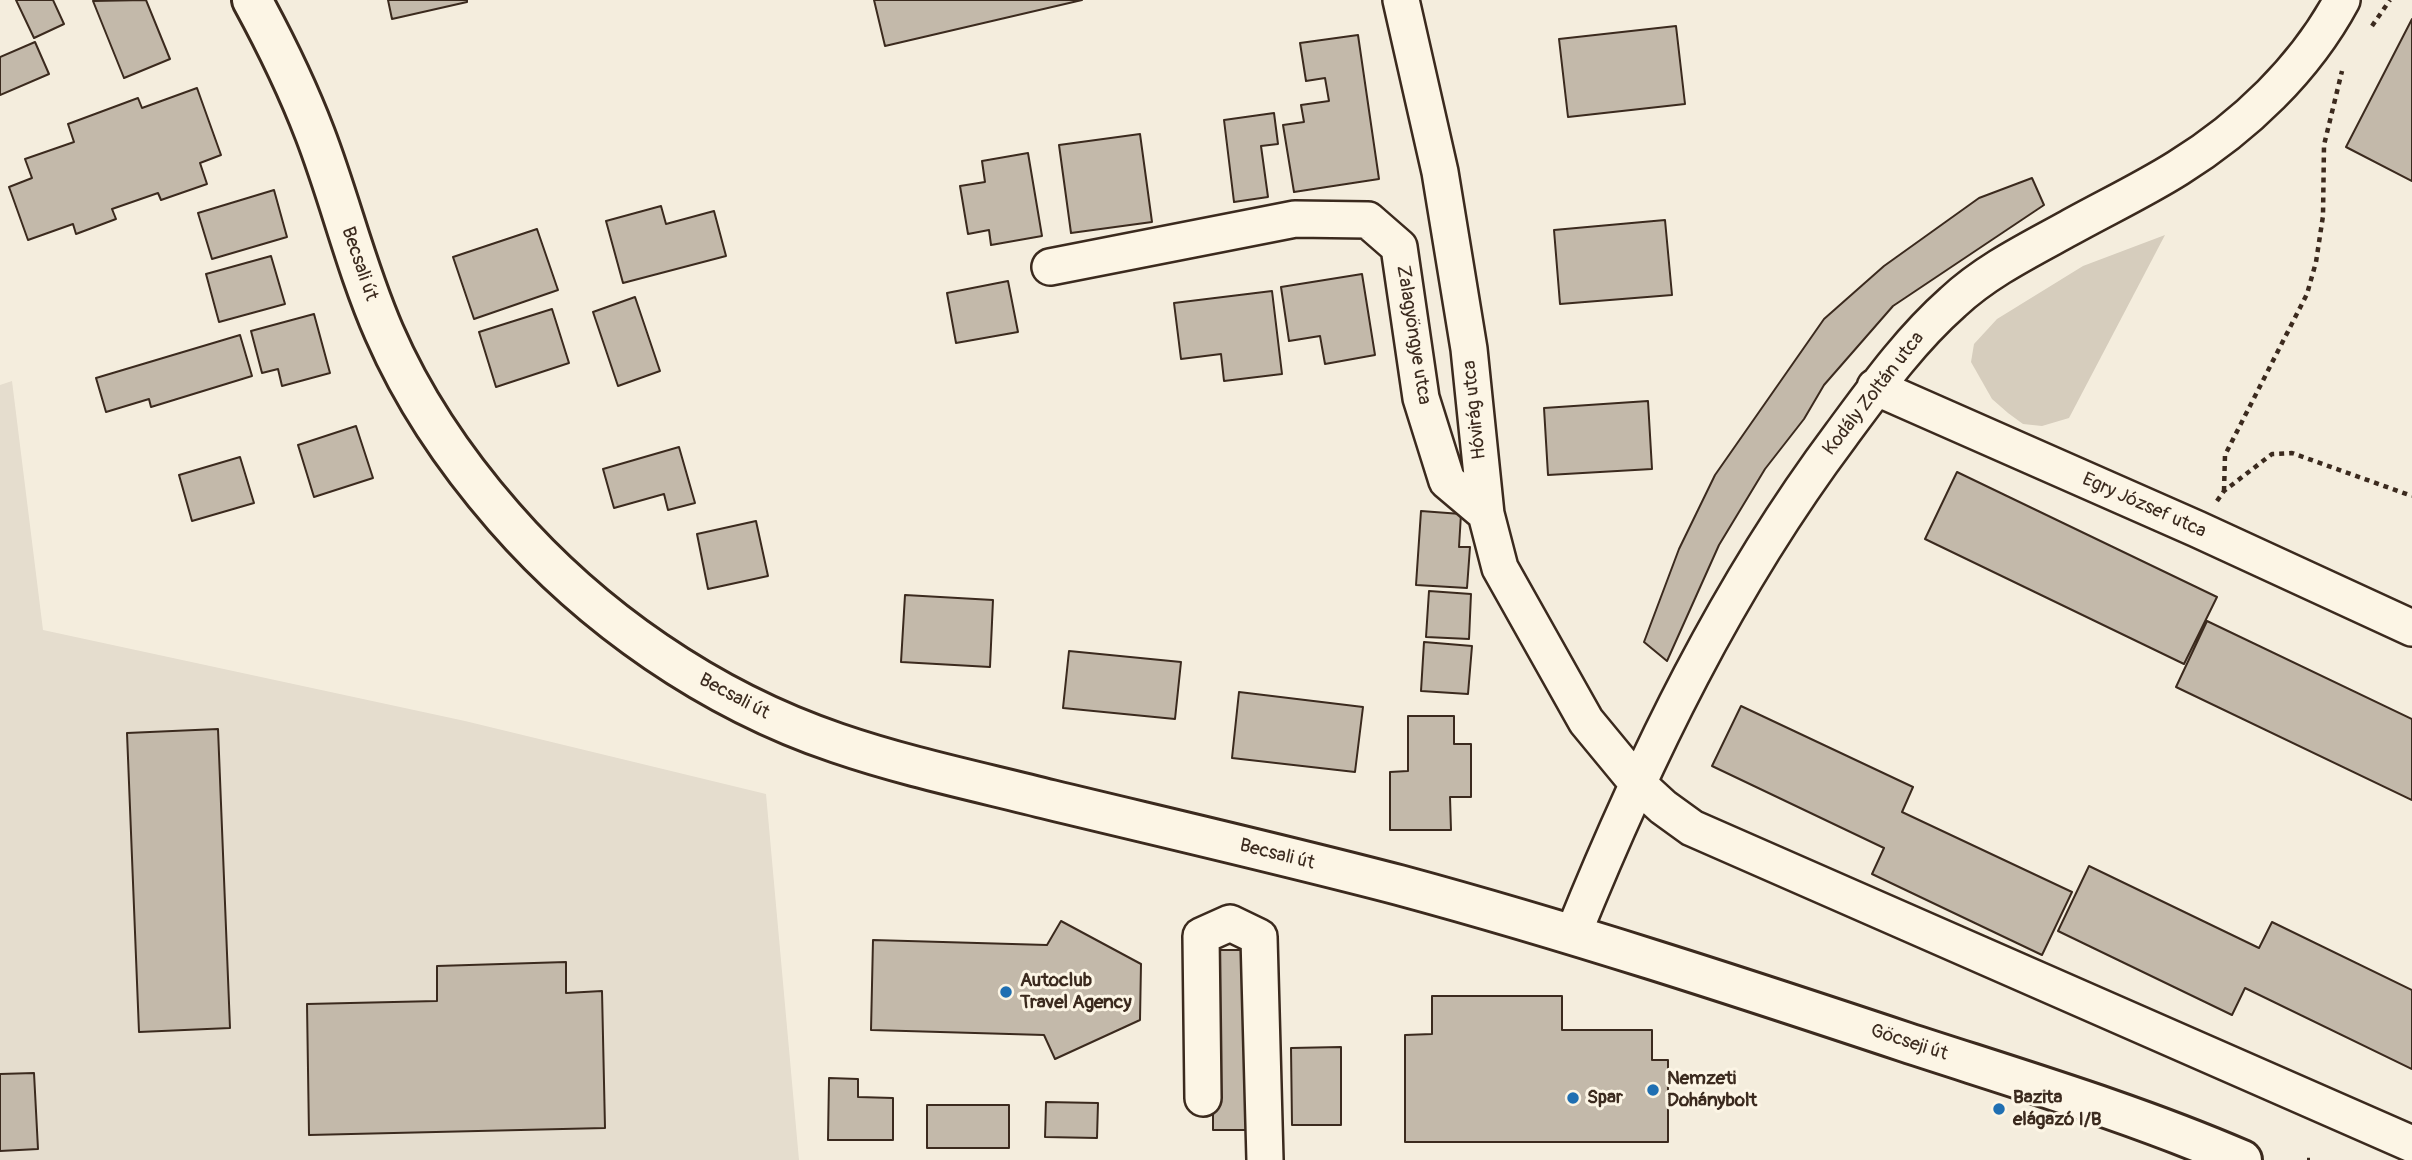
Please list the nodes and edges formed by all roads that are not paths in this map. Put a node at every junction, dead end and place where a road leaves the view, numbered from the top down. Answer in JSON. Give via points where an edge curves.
{"nodes":[{"id":1,"x":252,"y":0,"type":"edge"},
{"id":2,"x":1401,"y":0,"type":"edge"},
{"id":3,"x":2342,"y":0,"type":"edge"},
{"id":4,"x":1049,"y":267,"type":"dead end"},
{"id":5,"x":1875,"y":387,"type":"junction"},
{"id":6,"x":1486,"y":514,"type":"junction"},
{"id":7,"x":2412,"y":628,"type":"edge"},
{"id":8,"x":1638,"y":785,"type":"junction"},
{"id":9,"x":1573,"y":934,"type":"junction"},
{"id":10,"x":1203,"y":1098,"type":"dead end"},
{"id":11,"x":2412,"y":1144,"type":"edge"},
{"id":12,"x":1265,"y":1160,"type":"edge"},
{"id":13,"x":2242,"y":1160,"type":"edge"}],
"edges":[{"from":1,"to":9,"type":"main road","name":"Becsali út","via":[[284,59],[316,136],[370,296],[406,378],[453,453],[504,517],[553,568],[632,634],[704,683],[837,743]]},
{"from":2,"to":6,"type":"street","name":"Hóvirág utca","via":[[1440,172],[1469,349]]},
{"from":3,"to":5,"type":"street","name":"Kodály Zoltán utca","via":[[2290,76],[2240,123],[2179,167],[1990,274],[1954,300]]},
{"from":4,"to":6,"type":"street","name":"Zalagyöngye utca","via":[[1295,219],[1367,220],[1399,247],[1421,398],[1447,481]]},
{"from":5,"to":7,"type":"street","name":"Egry József utca"},
{"from":5,"to":8,"type":"street","name":"Kodály Zoltán utca","via":[[1766,541],[1720,621]]},
{"from":6,"to":8,"type":"street","name":"Hóvirág utca","via":[[1500,568],[1525,613],[1586,721]]},
{"from":8,"to":9,"type":"street","name":"Kodály Zoltán utca"},
{"from":8,"to":11,"type":"street","name":"Hóvirág utca","via":[[1692,828]]},
{"from":9,"to":13,"type":"main road","name":"Göcseji út","via":[[2099,1106]]},
{"from":10,"to":12,"type":"street","via":[[1201,936],[1230,923],[1259,937]]}]}
